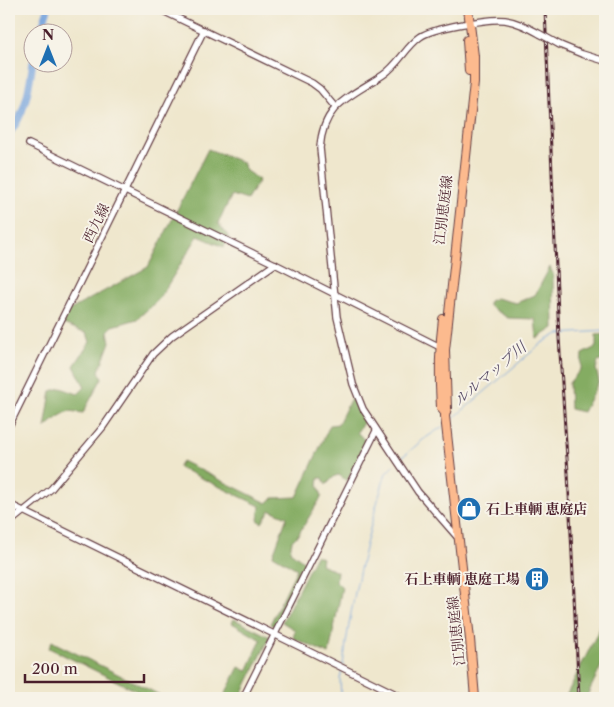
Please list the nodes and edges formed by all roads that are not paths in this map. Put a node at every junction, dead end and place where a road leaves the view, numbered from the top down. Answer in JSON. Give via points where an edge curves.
{"nodes":[{"id":1,"x":159,"y":9,"type":"edge"},
{"id":2,"x":463,"y":9,"type":"edge"},
{"id":3,"x":468,"y":9,"type":"edge"},
{"id":4,"x":467,"y":24,"type":"junction"},
{"id":5,"x":204,"y":30,"type":"junction"},
{"id":6,"x":605,"y":61,"type":"edge"},
{"id":7,"x":335,"y":107,"type":"junction"},
{"id":8,"x":29,"y":144,"type":"dead end"},
{"id":9,"x":125,"y":191,"type":"junction"},
{"id":10,"x":275,"y":264,"type":"junction"},
{"id":11,"x":335,"y":294,"type":"junction"},
{"id":12,"x":442,"y":349,"type":"junction"},
{"id":13,"x":10,"y":418,"type":"edge"},
{"id":14,"x":9,"y":426,"type":"edge"},
{"id":15,"x":376,"y":431,"type":"junction"},
{"id":16,"x":9,"y":504,"type":"edge"},
{"id":17,"x":24,"y":511,"type":"junction"},
{"id":18,"x":9,"y":523,"type":"edge"},
{"id":19,"x":459,"y":539,"type":"junction"},
{"id":20,"x":275,"y":634,"type":"junction"},
{"id":21,"x":243,"y":698,"type":"edge"},
{"id":22,"x":404,"y":698,"type":"edge"},
{"id":23,"x":475,"y":698,"type":"edge"}],
"edges":[{"from":1,"to":5,"type":"street"},
{"from":2,"to":4,"type":"main road","name":"江別恵庭線"},
{"from":3,"to":4,"type":"main road","name":"江別恵庭線"},
{"from":4,"to":6,"type":"street","bridge":true,"via":[[507,20]]},
{"from":4,"to":7,"type":"street","via":[[430,31],[420,37],[385,74]]},
{"from":4,"to":12,"type":"main road","name":"江別恵庭線","via":[[469,80],[466,120]]},
{"from":5,"to":7,"type":"street","via":[[312,83]]},
{"from":5,"to":9,"type":"street","name":"西九線"},
{"from":7,"to":11,"type":"street","via":[[324,125],[320,148]]},
{"from":8,"to":9,"type":"street"},
{"from":9,"to":10,"type":"street"},
{"from":9,"to":13,"type":"street","name":"西九線"},
{"from":10,"to":11,"type":"street"},
{"from":10,"to":17,"type":"street","via":[[159,347],[103,427],[51,489]]},
{"from":11,"to":12,"type":"street"},
{"from":11,"to":15,"type":"street","via":[[340,336],[353,384]]},
{"from":12,"to":19,"type":"main road","name":"江別恵庭線","via":[[441,408],[445,414]]},
{"from":13,"to":14,"type":"street","name":"西九線"},
{"from":15,"to":19,"type":"street","via":[[418,492]]},
{"from":15,"to":20,"type":"street"},
{"from":16,"to":17,"type":"street"},
{"from":17,"to":18,"type":"street"},
{"from":17,"to":20,"type":"street"},
{"from":19,"to":23,"type":"main road","name":"江別恵庭線"},
{"from":20,"to":21,"type":"street"},
{"from":20,"to":22,"type":"street"}]}
